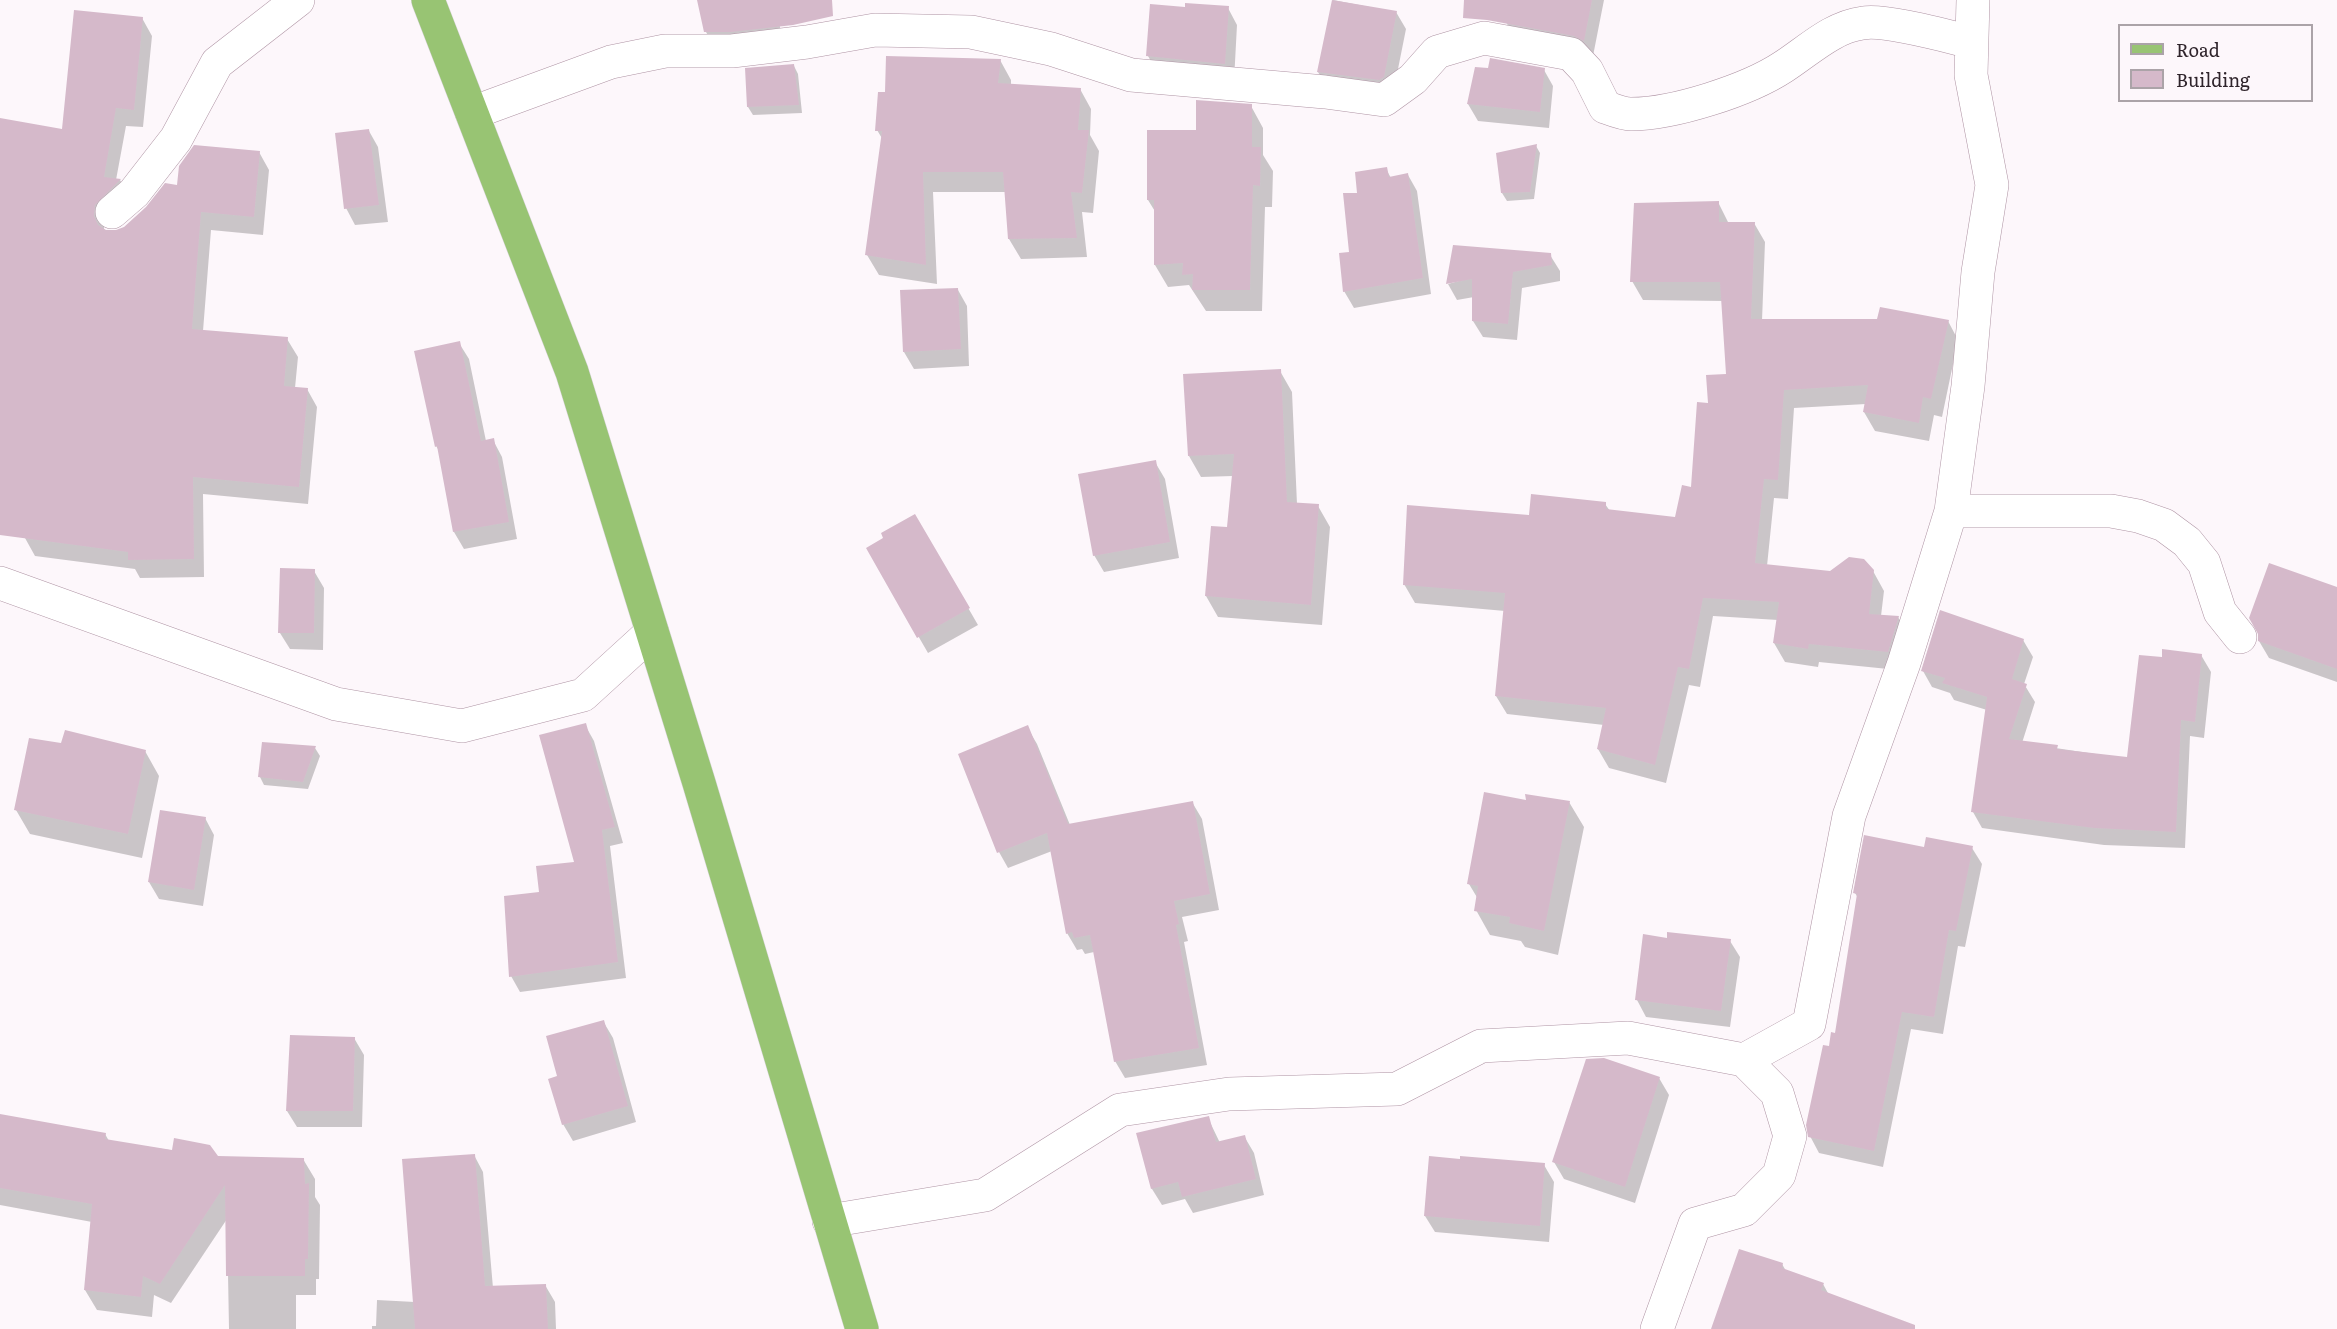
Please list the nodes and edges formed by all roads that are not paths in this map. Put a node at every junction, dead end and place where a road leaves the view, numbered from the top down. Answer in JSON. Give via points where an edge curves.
{"nodes":[{"id":1,"x":298,"y":0,"type":"edge"},
{"id":2,"x":428,"y":0,"type":"edge"},
{"id":3,"x":1973,"y":0,"type":"edge"},
{"id":4,"x":1971,"y":42,"type":"junction"},
{"id":5,"x":472,"y":113,"type":"junction"},
{"id":6,"x":112,"y":212,"type":"dead end"},
{"id":7,"x":1952,"y":511,"type":"junction"},
{"id":8,"x":0,"y":583,"type":"edge"},
{"id":9,"x":652,"y":632,"type":"junction"},
{"id":10,"x":2240,"y":637,"type":"dead end"},
{"id":11,"x":1744,"y":1060,"type":"junction"},
{"id":12,"x":829,"y":1221,"type":"junction"},
{"id":13,"x":862,"y":1329,"type":"edge"},
{"id":14,"x":1657,"y":1329,"type":"edge"}],
"edges":[{"from":1,"to":6,"type":"street","via":[[217,63],[176,139],[134,193]]},
{"from":2,"to":5,"type":"main road"},
{"from":3,"to":4,"type":"street"},
{"from":4,"to":5,"type":"street","via":[[1885,23],[1863,22],[1843,28],[1781,68],[1738,88],[1679,109],[1629,114],[1605,107],[1587,71],[1571,54],[1484,38],[1437,52],[1413,79],[1384,100],[1131,75],[1051,49],[971,32],[875,30],[732,51],[665,51],[611,62]]},
{"from":4,"to":7,"type":"street","via":[[1971,75],[1992,185],[1978,272]]},
{"from":5,"to":9,"type":"main road","via":[[572,372]]},
{"from":7,"to":10,"type":"street","via":[[2112,511],[2164,525],[2187,542],[2204,563],[2220,612]]},
{"from":7,"to":11,"type":"street","via":[[1904,663],[1849,816],[1809,1024]]},
{"from":8,"to":9,"type":"street","via":[[336,704],[462,726],[583,695]]},
{"from":9,"to":12,"type":"main road"},
{"from":11,"to":12,"type":"street","via":[[1628,1038],[1481,1046],[1397,1089],[1229,1094],[1120,1110],[985,1195]]},
{"from":11,"to":14,"type":"street","via":[[1777,1093],[1790,1136],[1779,1175],[1744,1210],[1695,1224]]},
{"from":12,"to":13,"type":"main road"}]}
